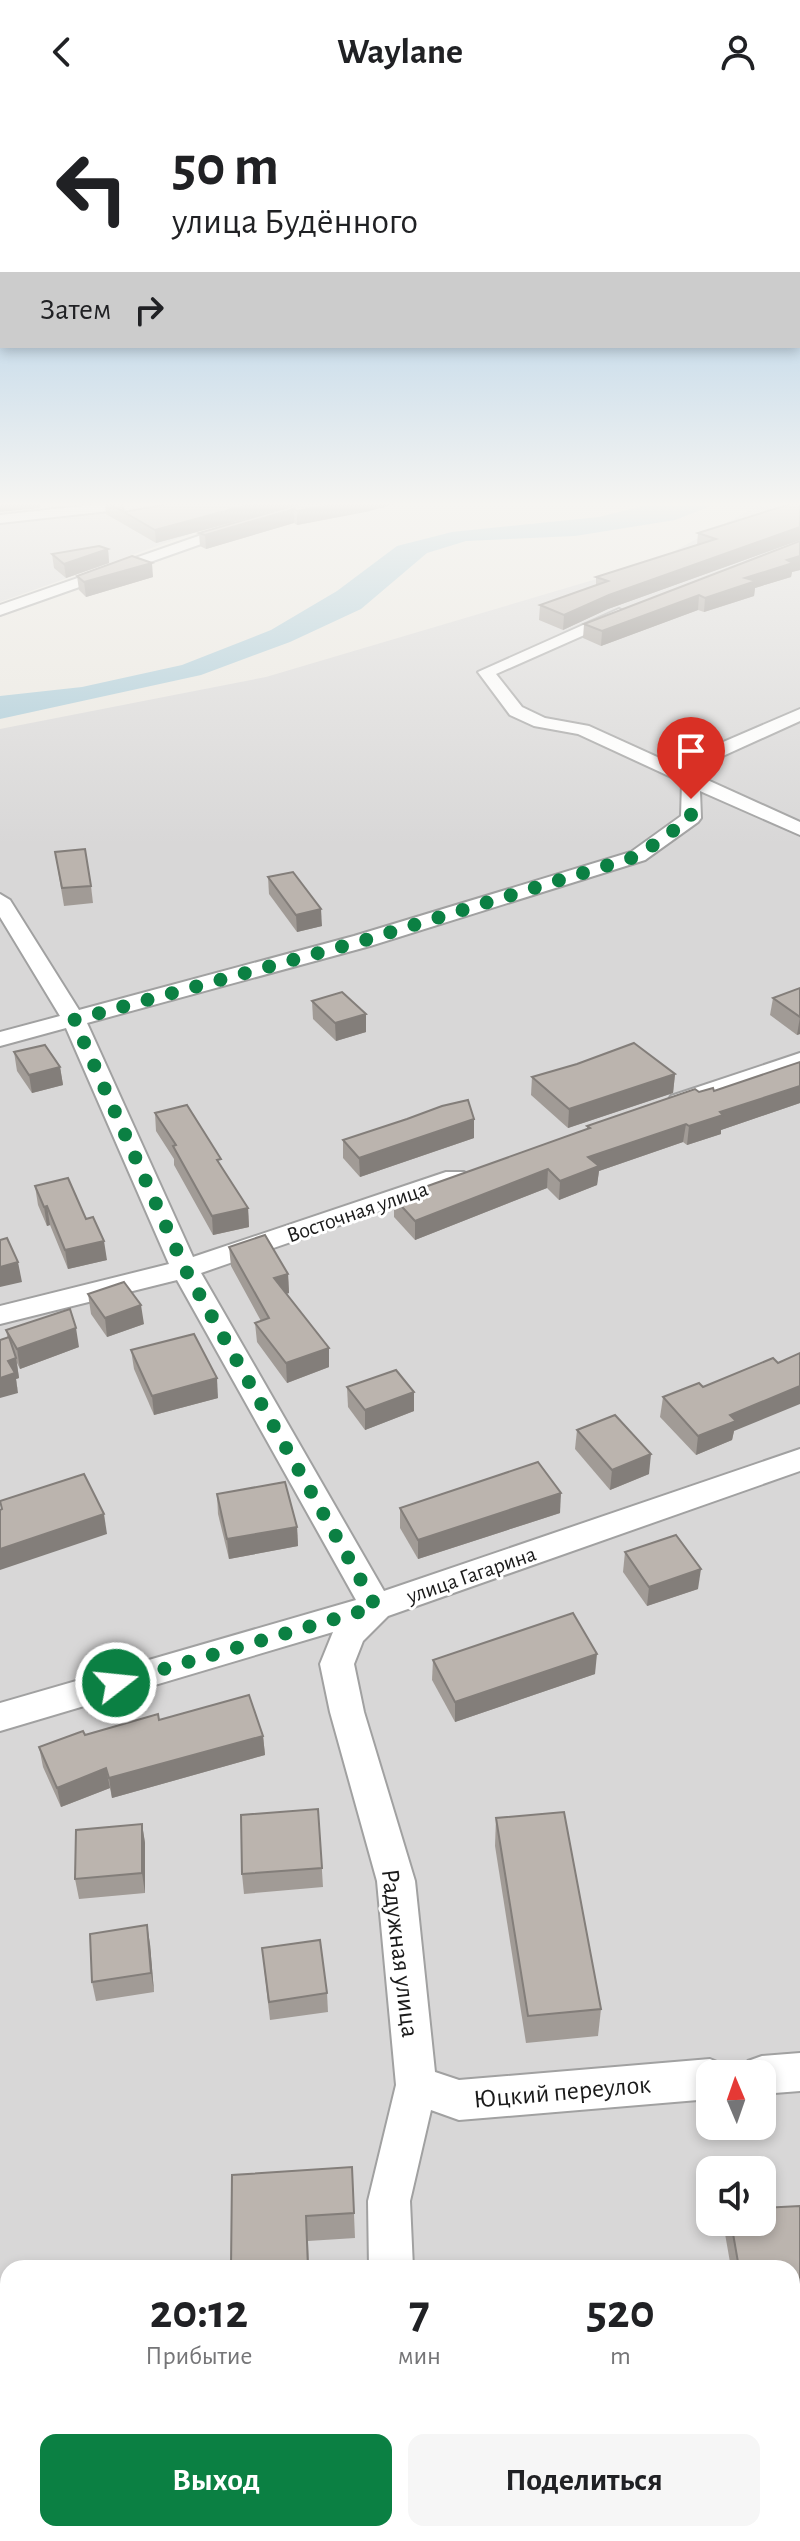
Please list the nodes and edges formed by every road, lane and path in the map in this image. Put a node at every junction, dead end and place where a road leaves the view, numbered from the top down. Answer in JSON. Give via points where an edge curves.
{"nodes":[{"id":1,"x":610,"y":618,"type":"edge"},
{"id":2,"x":800,"y":714,"type":"edge"},
{"id":3,"x":691,"y":781,"type":"junction"},
{"id":4,"x":800,"y":829,"type":"edge"},
{"id":5,"x":0,"y":900,"type":"edge"},
{"id":6,"x":74,"y":1020,"type":"junction"},
{"id":7,"x":0,"y":1039,"type":"edge"},
{"id":8,"x":800,"y":1060,"type":"edge"},
{"id":9,"x":651,"y":1110,"type":"edge"},
{"id":10,"x":472,"y":1172,"type":"edge"},
{"id":11,"x":185,"y":1269,"type":"junction"},
{"id":12,"x":0,"y":1315,"type":"edge"},
{"id":13,"x":800,"y":1460,"type":"edge"},
{"id":14,"x":376,"y":1607,"type":"junction"},
{"id":15,"x":0,"y":1717,"type":"edge"},
{"id":16,"x":800,"y":2072,"type":"edge"},
{"id":17,"x":776,"y":2074,"type":"edge"},
{"id":18,"x":696,"y":2080,"type":"edge"},
{"id":19,"x":416,"y":2085,"type":"junction"},
{"id":20,"x":391,"y":2260,"type":"edge"}],
"edges":[{"from":1,"to":3,"type":"street","via":[[486,672],[516,711],[540,722],[583,730]]},
{"from":2,"to":3,"type":"street","via":[[707,756]]},
{"from":3,"to":4,"type":"street"},
{"from":3,"to":6,"type":"street","via":[[691,818],[638,856],[362,941]]},
{"from":5,"to":6,"type":"street"},
{"from":6,"to":7,"type":"street"},
{"from":6,"to":11,"type":"street"},
{"from":8,"to":9,"type":"street"},
{"from":10,"to":11,"type":"street","name":"Восточная улица"},
{"from":11,"to":12,"type":"street","name":"Восточная улица"},
{"from":11,"to":14,"type":"street"},
{"from":13,"to":14,"type":"street","name":"улица Гагарина"},
{"from":14,"to":15,"type":"street","name":"улица Гагарина"},
{"from":14,"to":19,"type":"street","name":"Радужная улица","via":[[349,1634],[337,1664],[396,1881]]},
{"from":16,"to":17,"type":"street"},
{"from":18,"to":19,"type":"street","name":"Юцкий переулок","via":[[459,2100]]},
{"from":19,"to":20,"type":"street","name":"Радужная улица","via":[[389,2201]]}]}
